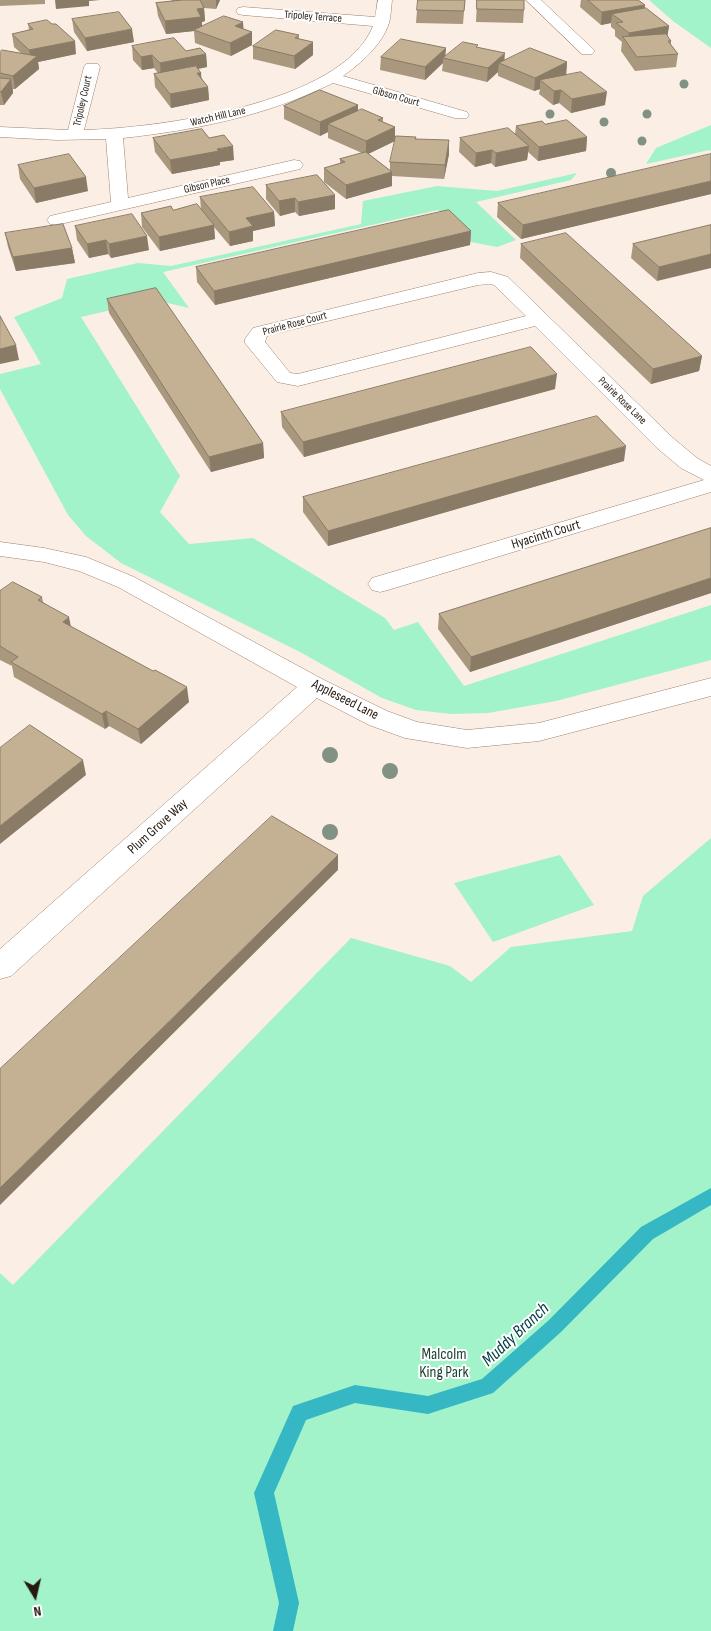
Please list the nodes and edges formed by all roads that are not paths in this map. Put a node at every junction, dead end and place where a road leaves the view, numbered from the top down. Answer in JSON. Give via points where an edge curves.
{"nodes":[{"id":1,"x":385,"y":0,"type":"edge"},
{"id":2,"x":533,"y":0,"type":"edge"},
{"id":3,"x":243,"y":11,"type":"dead end"},
{"id":4,"x":382,"y":22,"type":"junction"},
{"id":5,"x":587,"y":51,"type":"dead end"},
{"id":6,"x":92,"y":67,"type":"dead end"},
{"id":7,"x":332,"y":78,"type":"junction"},
{"id":8,"x":461,"y":115,"type":"dead end"},
{"id":9,"x":0,"y":132,"type":"edge"},
{"id":10,"x":114,"y":134,"type":"junction"},
{"id":11,"x":75,"y":135,"type":"junction"},
{"id":12,"x":294,"y":165,"type":"dead end"},
{"id":13,"x":120,"y":206,"type":"junction"},
{"id":14,"x":56,"y":220,"type":"dead end"},
{"id":15,"x":539,"y":320,"type":"junction"},
{"id":16,"x":711,"y":475,"type":"edge"},
{"id":17,"x":711,"y":485,"type":"edge"},
{"id":18,"x":0,"y":548,"type":"edge"},
{"id":19,"x":380,"y":584,"type":"dead end"},
{"id":20,"x":315,"y":686,"type":"junction"},
{"id":21,"x":711,"y":687,"type":"edge"},
{"id":22,"x":0,"y":967,"type":"edge"}],
"edges":[{"from":1,"to":4,"type":"street","name":"Watch Hill Lane"},
{"from":2,"to":5,"type":"street"},
{"from":3,"to":4,"type":"street","name":"Tripoley Terrace"},
{"from":4,"to":7,"type":"street","name":"Watch Hill Lane","via":[[369,46]]},
{"from":6,"to":11,"type":"street","name":"Tripoley Court"},
{"from":7,"to":8,"type":"street","name":"Gibson Court"},
{"from":7,"to":10,"type":"street","name":"Watch Hill Lane","via":[[285,99],[230,116]]},
{"from":9,"to":11,"type":"street","name":"Watch Hill Lane"},
{"from":10,"to":11,"type":"street","name":"Watch Hill Lane"},
{"from":10,"to":13,"type":"street"},
{"from":12,"to":13,"type":"street","name":"Gibson Place"},
{"from":13,"to":14,"type":"street","name":"Gibson Place"},
{"from":15,"to":15,"type":"street","name":"Prairie Rose Court","via":[[501,282],[484,278],[266,330],[256,335],[255,342],[284,378],[298,380]]},
{"from":15,"to":16,"type":"street","name":"Prairie Rose Lane","via":[[665,443]]},
{"from":17,"to":19,"type":"street","name":"Hyacinth Court"},
{"from":18,"to":20,"type":"street","name":"Appleseed Lane","via":[[86,565],[126,582]]},
{"from":20,"to":21,"type":"street","name":"Appleseed Lane","via":[[405,728],[466,738],[539,732]]},
{"from":20,"to":22,"type":"street","name":"Plum Grove Way"}]}
